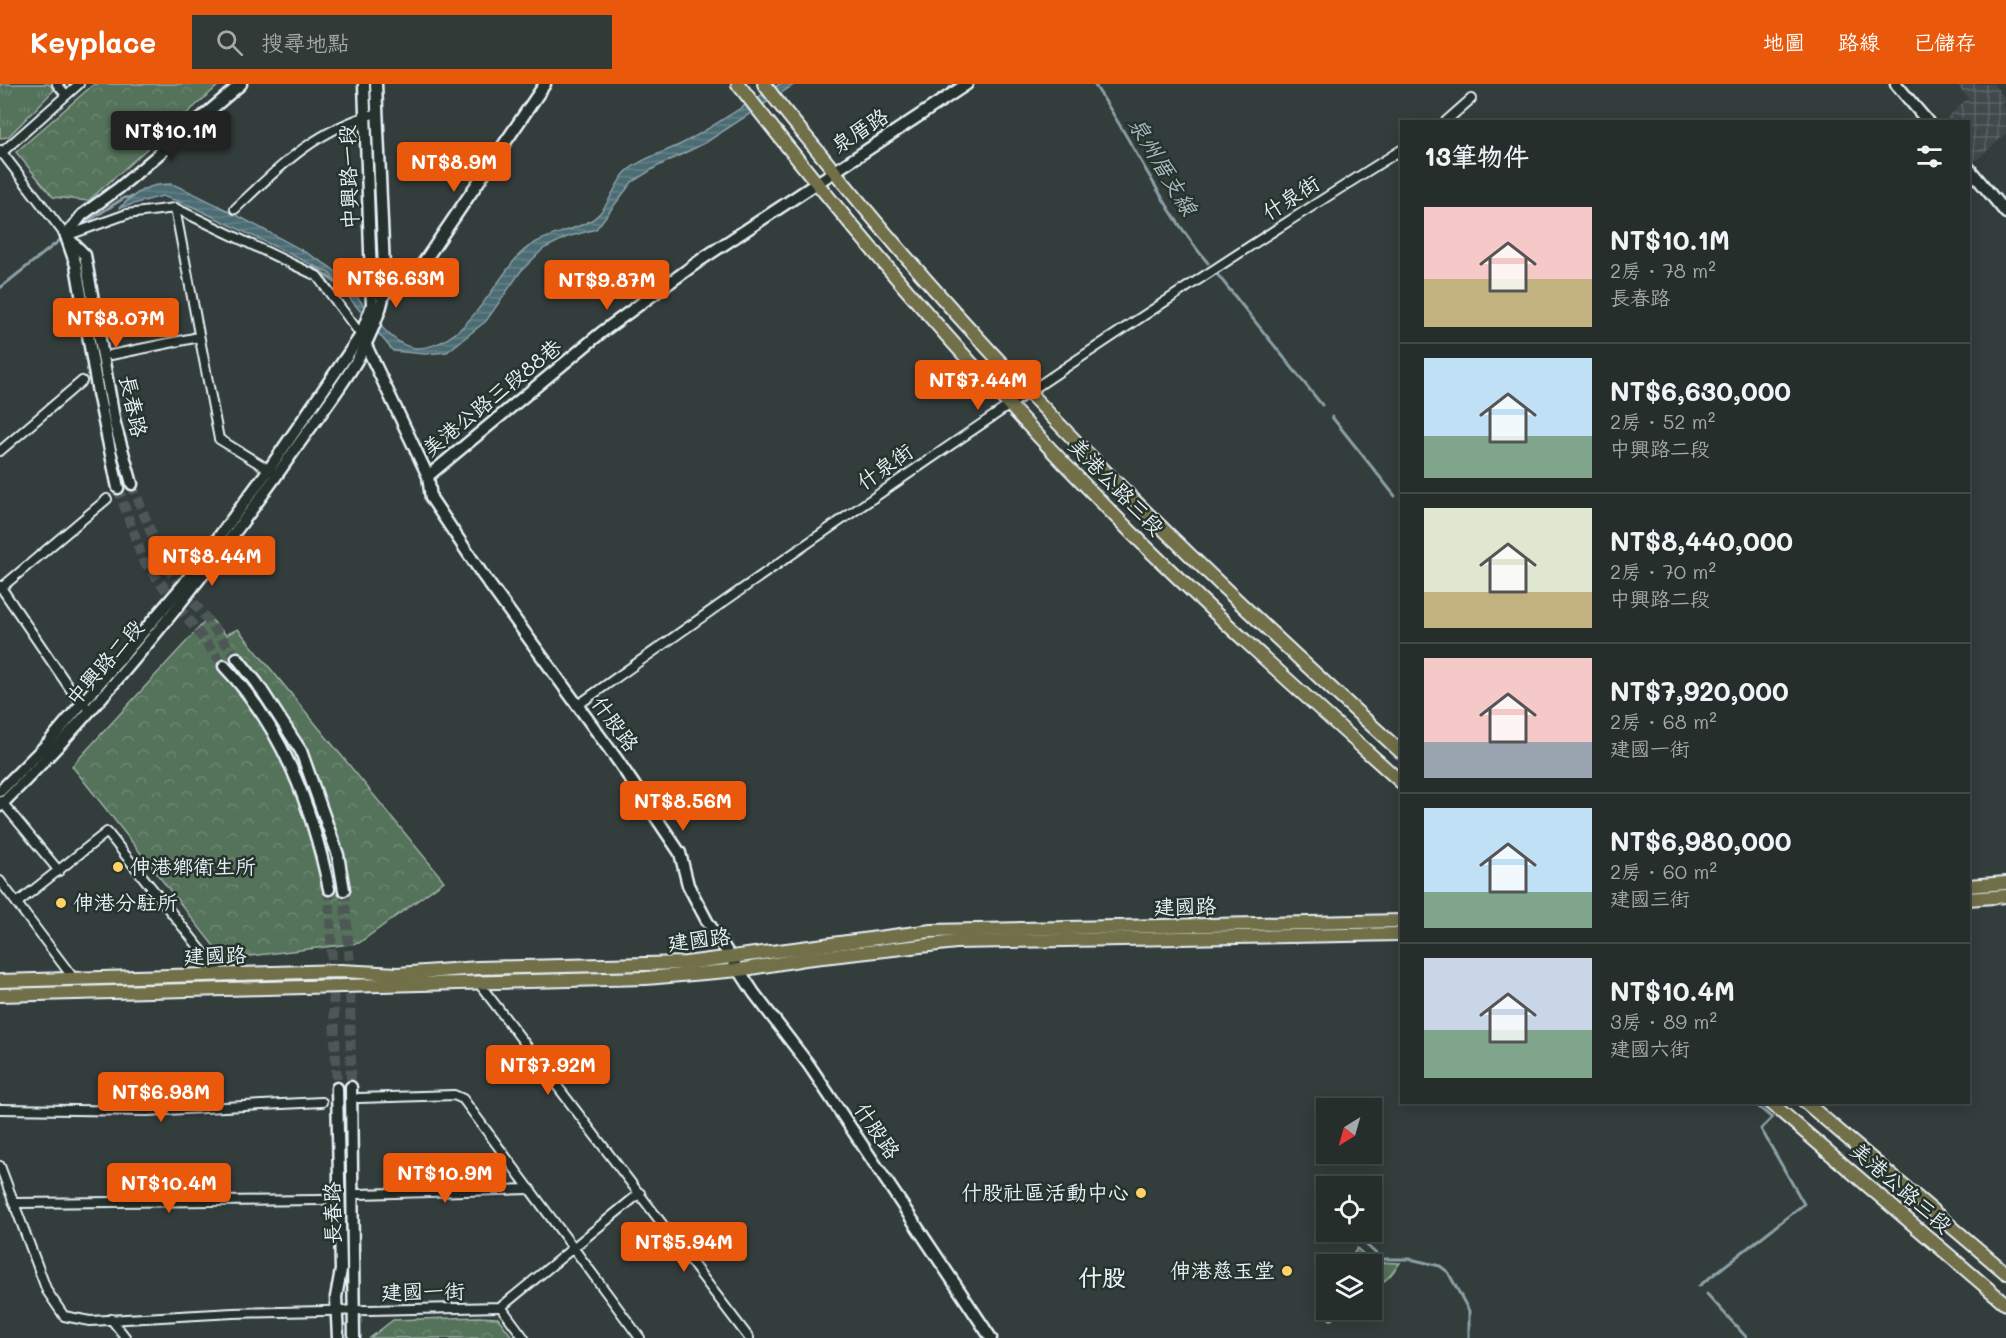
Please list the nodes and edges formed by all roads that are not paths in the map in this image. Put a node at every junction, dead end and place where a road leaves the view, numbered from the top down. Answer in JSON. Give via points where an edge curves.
{"nodes":[{"id":1,"x":57,"y":84,"type":"edge"},
{"id":2,"x":79,"y":84,"type":"edge"},
{"id":3,"x":241,"y":84,"type":"edge"},
{"id":4,"x":364,"y":84,"type":"edge"},
{"id":5,"x":376,"y":84,"type":"edge"},
{"id":6,"x":545,"y":84,"type":"edge"},
{"id":7,"x":738,"y":84,"type":"edge"},
{"id":8,"x":967,"y":84,"type":"edge"},
{"id":9,"x":1896,"y":84,"type":"edge"},
{"id":10,"x":769,"y":90,"type":"edge"},
{"id":11,"x":66,"y":95,"type":"junction"},
{"id":12,"x":1471,"y":99,"type":"dead end"},
{"id":13,"x":371,"y":114,"type":"junction"},
{"id":14,"x":1447,"y":120,"type":"edge"},
{"id":15,"x":1926,"y":120,"type":"edge"},
{"id":16,"x":1400,"y":151,"type":"edge"},
{"id":17,"x":1,"y":152,"type":"edge"},
{"id":18,"x":1970,"y":169,"type":"edge"},
{"id":19,"x":834,"y":171,"type":"junction"},
{"id":20,"x":815,"y":183,"type":"junction"},
{"id":21,"x":175,"y":208,"type":"junction"},
{"id":22,"x":235,"y":209,"type":"dead end"},
{"id":23,"x":2006,"y":213,"type":"edge"},
{"id":24,"x":66,"y":231,"type":"junction"},
{"id":25,"x":385,"y":291,"type":"junction"},
{"id":26,"x":371,"y":307,"type":"junction"},
{"id":27,"x":370,"y":326,"type":"junction"},
{"id":28,"x":361,"y":335,"type":"junction"},
{"id":29,"x":199,"y":337,"type":"junction"},
{"id":30,"x":367,"y":346,"type":"junction"},
{"id":31,"x":111,"y":355,"type":"dead end"},
{"id":32,"x":82,"y":381,"type":"dead end"},
{"id":33,"x":1029,"y":393,"type":"junction"},
{"id":34,"x":1009,"y":406,"type":"junction"},
{"id":35,"x":0,"y":452,"type":"edge"},
{"id":36,"x":273,"y":472,"type":"junction"},
{"id":37,"x":428,"y":476,"type":"junction"},
{"id":38,"x":132,"y":484,"type":"tunnel mouth"},
{"id":39,"x":118,"y":488,"type":"tunnel mouth"},
{"id":40,"x":107,"y":499,"type":"dead end"},
{"id":41,"x":1,"y":587,"type":"edge"},
{"id":42,"x":237,"y":658,"type":"tunnel mouth"},
{"id":43,"x":224,"y":666,"type":"tunnel mouth"},
{"id":44,"x":578,"y":705,"type":"junction"},
{"id":45,"x":87,"y":707,"type":"junction"},
{"id":46,"x":1400,"y":751,"type":"edge"},
{"id":47,"x":1400,"y":781,"type":"edge"},
{"id":48,"x":0,"y":791,"type":"edge"},
{"id":49,"x":1,"y":803,"type":"edge"},
{"id":50,"x":59,"y":871,"type":"junction"},
{"id":51,"x":0,"y":881,"type":"edge"},
{"id":52,"x":2006,"y":883,"type":"edge"},
{"id":53,"x":1970,"y":886,"type":"edge"},
{"id":54,"x":329,"y":889,"type":"tunnel mouth"},
{"id":55,"x":344,"y":890,"type":"tunnel mouth"},
{"id":56,"x":2006,"y":896,"type":"edge"},
{"id":57,"x":1970,"y":899,"type":"edge"},
{"id":58,"x":17,"y":903,"type":"junction"},
{"id":59,"x":1400,"y":921,"type":"edge"},
{"id":60,"x":1200,"y":932,"type":"junction"},
{"id":61,"x":1400,"y":934,"type":"edge"},
{"id":62,"x":730,"y":956,"type":"junction"},
{"id":63,"x":739,"y":969,"type":"junction"},
{"id":64,"x":222,"y":976,"type":"junction"},
{"id":65,"x":74,"y":979,"type":"junction"},
{"id":66,"x":0,"y":981,"type":"edge"},
{"id":67,"x":478,"y":982,"type":"junction"},
{"id":68,"x":0,"y":995,"type":"edge"},
{"id":69,"x":351,"y":1087,"type":"tunnel mouth"},
{"id":70,"x":337,"y":1088,"type":"tunnel mouth"},
{"id":71,"x":359,"y":1098,"type":"dead end"},
{"id":72,"x":322,"y":1102,"type":"dead end"},
{"id":73,"x":1772,"y":1104,"type":"edge"},
{"id":74,"x":1807,"y":1104,"type":"edge"},
{"id":75,"x":0,"y":1109,"type":"edge"},
{"id":76,"x":0,"y":1166,"type":"edge"},
{"id":77,"x":530,"y":1189,"type":"junction"},
{"id":78,"x":640,"y":1193,"type":"junction"},
{"id":79,"x":359,"y":1194,"type":"dead end"},
{"id":80,"x":322,"y":1200,"type":"dead end"},
{"id":81,"x":15,"y":1203,"type":"junction"},
{"id":82,"x":574,"y":1248,"type":"junction"},
{"id":83,"x":2006,"y":1273,"type":"edge"},
{"id":84,"x":2006,"y":1304,"type":"edge"},
{"id":85,"x":501,"y":1307,"type":"junction"},
{"id":86,"x":354,"y":1311,"type":"junction"},
{"id":87,"x":338,"y":1312,"type":"junction"},
{"id":88,"x":111,"y":1319,"type":"junction"},
{"id":89,"x":126,"y":1338,"type":"edge"},
{"id":90,"x":338,"y":1338,"type":"edge"},
{"id":91,"x":354,"y":1338,"type":"edge"},
{"id":92,"x":524,"y":1338,"type":"edge"},
{"id":93,"x":640,"y":1338,"type":"edge"},
{"id":94,"x":749,"y":1338,"type":"edge"},
{"id":95,"x":991,"y":1338,"type":"edge"}],
"edges":[{"from":1,"to":11,"type":"street"},
{"from":2,"to":11,"type":"street"},
{"from":3,"to":24,"type":"street"},
{"from":4,"to":13,"type":"street","name":"中興路一段"},
{"from":5,"to":13,"type":"street","name":"中興路一段"},
{"from":6,"to":25,"type":"street","via":[[411,281]]},
{"from":7,"to":20,"type":"main road","name":"美港公路三段"},
{"from":8,"to":19,"type":"street","name":"泉厝路"},
{"from":9,"to":15,"type":"street"},
{"from":10,"to":19,"type":"main road","name":"美港公路三段"},
{"from":11,"to":17,"type":"street"},
{"from":12,"to":14,"type":"street"},
{"from":13,"to":22,"type":"street","via":[[308,143]]},
{"from":13,"to":25,"type":"street","name":"中興路一段"},
{"from":13,"to":26,"type":"street","name":"中興路一段"},
{"from":16,"to":33,"type":"street","name":"什泉街","via":[[1209,271]]},
{"from":17,"to":24,"type":"street"},
{"from":18,"to":23,"type":"street"},
{"from":19,"to":20,"type":"street","name":"泉厝路"},
{"from":19,"to":33,"type":"main road","name":"美港公路三段"},
{"from":20,"to":34,"type":"main road","name":"美港公路三段"},
{"from":20,"to":37,"type":"street","name":"美港公路三段88巷","via":[[602,332]]},
{"from":21,"to":24,"type":"street","via":[[128,214]]},
{"from":21,"to":28,"type":"street","via":[[317,276]]},
{"from":21,"to":29,"type":"street"},
{"from":24,"to":38,"type":"street","name":"長春路","via":[[85,255],[115,424]]},
{"from":24,"to":39,"type":"street","name":"長春路","via":[[76,265]]},
{"from":25,"to":26,"type":"street"},
{"from":25,"to":27,"type":"street","via":[[379,319]]},
{"from":26,"to":27,"type":"street"},
{"from":27,"to":28,"type":"street","name":"中興路二段"},
{"from":27,"to":30,"type":"street","name":"中興路二段"},
{"from":28,"to":30,"type":"street","name":"什股路"},
{"from":28,"to":36,"type":"street","name":"中興路二段"},
{"from":29,"to":31,"type":"street"},
{"from":29,"to":36,"type":"street","via":[[219,439]]},
{"from":30,"to":36,"type":"street","name":"中興路二段"},
{"from":30,"to":37,"type":"street","name":"什股路"},
{"from":32,"to":35,"type":"street"},
{"from":33,"to":34,"type":"street","name":"什泉街"},
{"from":33,"to":46,"type":"main road","name":"美港公路三段","via":[[1237,601]]},
{"from":34,"to":44,"type":"street","name":"什泉街","via":[[921,463]]},
{"from":34,"to":47,"type":"main road","name":"美港公路三段","via":[[1217,615]]},
{"from":36,"to":45,"type":"street","name":"中興路二段"},
{"from":37,"to":44,"type":"street","name":"什股路","via":[[430,498]]},
{"from":40,"to":41,"type":"street"},
{"from":41,"to":45,"type":"street","via":[[73,693]]},
{"from":42,"to":55,"type":"street","via":[[301,751],[338,855]]},
{"from":43,"to":54,"type":"street","via":[[279,740],[319,839]]},
{"from":44,"to":62,"type":"street","name":"什股路","via":[[680,853],[688,885]]},
{"from":45,"to":48,"type":"street","name":"中興路二段"},
{"from":45,"to":49,"type":"street","name":"中興路二段"},
{"from":49,"to":50,"type":"street"},
{"from":50,"to":58,"type":"street"},
{"from":50,"to":64,"type":"street","via":[[107,832]]},
{"from":51,"to":58,"type":"street"},
{"from":52,"to":53,"type":"main road"},
{"from":56,"to":57,"type":"main road"},
{"from":58,"to":65,"type":"street"},
{"from":59,"to":60,"type":"main road","name":"建國路"},
{"from":60,"to":61,"type":"main road","name":"建國路"},
{"from":60,"to":62,"type":"main road","name":"建國路","via":[[931,931]]},
{"from":60,"to":63,"type":"main road","name":"建國路","via":[[956,942]]},
{"from":62,"to":63,"type":"street","name":"什股路"},
{"from":62,"to":64,"type":"main road","name":"建國路","via":[[646,966]]},
{"from":63,"to":67,"type":"main road","name":"建國路","via":[[646,978]]},
{"from":63,"to":95,"type":"street","name":"什股路","via":[[809,1065]]},
{"from":64,"to":65,"type":"main road","name":"建國路"},
{"from":65,"to":66,"type":"main road","name":"建國路"},
{"from":67,"to":68,"type":"main road","name":"建國路"},
{"from":67,"to":78,"type":"street"},
{"from":69,"to":86,"type":"street","name":"長春路"},
{"from":70,"to":87,"type":"street","name":"長春路","via":[[341,1270],[336,1297]]},
{"from":71,"to":77,"type":"street","via":[[454,1095],[463,1099]]},
{"from":72,"to":75,"type":"street","via":[[147,1111]]},
{"from":73,"to":84,"type":"main road","name":"美港公路三段"},
{"from":74,"to":83,"type":"main road","name":"美港公路三段"},
{"from":76,"to":81,"type":"street","name":"建國一街"},
{"from":77,"to":79,"type":"street"},
{"from":77,"to":82,"type":"street"},
{"from":78,"to":82,"type":"street"},
{"from":78,"to":94,"type":"street"},
{"from":80,"to":81,"type":"street"},
{"from":81,"to":88,"type":"street","name":"建國一街","via":[[47,1291],[64,1316],[90,1321]]},
{"from":82,"to":85,"type":"street"},
{"from":82,"to":93,"type":"street"},
{"from":85,"to":86,"type":"street","name":"建國一街"},
{"from":85,"to":92,"type":"street"},
{"from":86,"to":87,"type":"street","name":"建國一街"},
{"from":86,"to":91,"type":"street","name":"長春路"},
{"from":87,"to":88,"type":"street","name":"建國一街"},
{"from":87,"to":90,"type":"street","name":"長春路"},
{"from":88,"to":89,"type":"street"}]}
